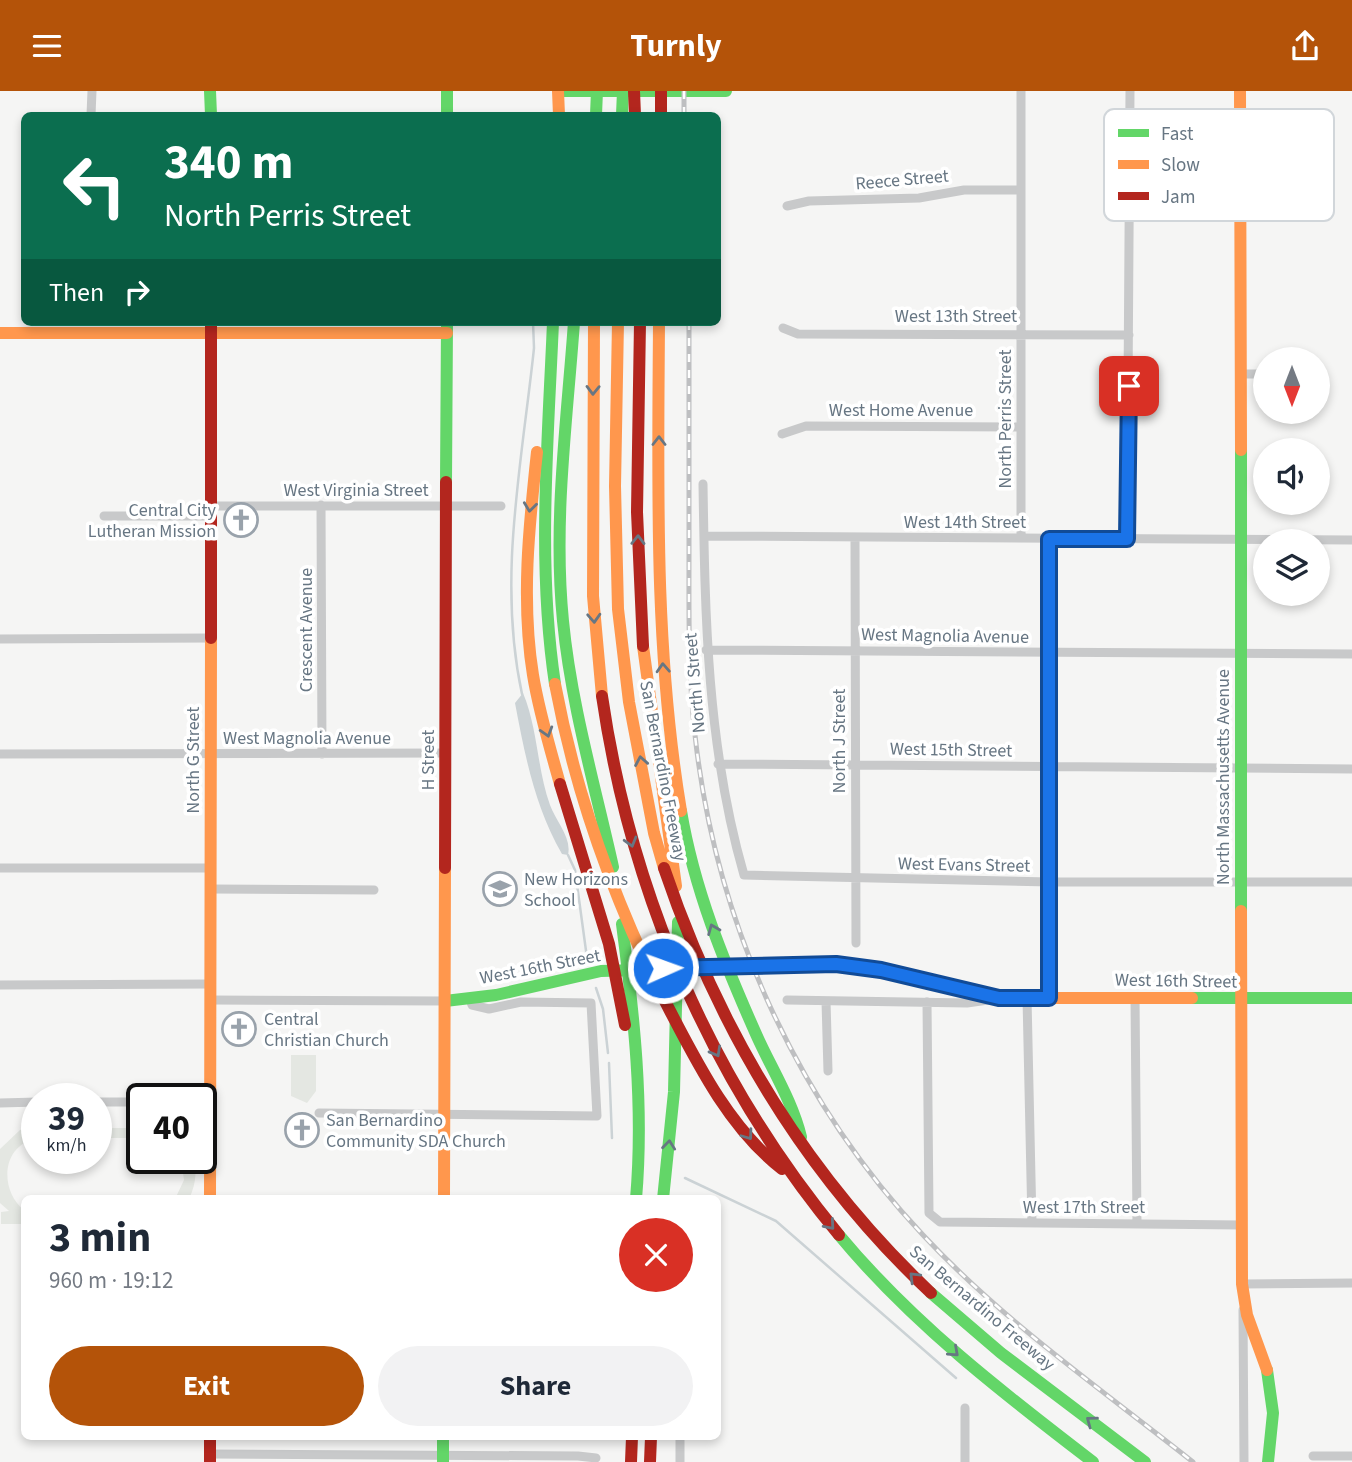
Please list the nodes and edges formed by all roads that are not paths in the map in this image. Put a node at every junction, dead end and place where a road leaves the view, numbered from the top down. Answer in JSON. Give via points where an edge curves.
{"nodes":[{"id":1,"x":92,"y":91,"type":"edge"},
{"id":2,"x":210,"y":91,"type":"edge"},
{"id":3,"x":447,"y":91,"type":"edge"},
{"id":4,"x":560,"y":91,"type":"edge"},
{"id":5,"x":572,"y":91,"type":"edge"},
{"id":6,"x":597,"y":91,"type":"edge"},
{"id":7,"x":623,"y":91,"type":"edge"},
{"id":8,"x":634,"y":91,"type":"edge"},
{"id":9,"x":661,"y":91,"type":"edge"},
{"id":10,"x":726,"y":91,"type":"edge"},
{"id":11,"x":1021,"y":91,"type":"edge"},
{"id":12,"x":1130,"y":91,"type":"edge"},
{"id":13,"x":1240,"y":91,"type":"edge"},
{"id":14,"x":710,"y":93,"type":"edge"},
{"id":15,"x":1130,"y":109,"type":"edge"},
{"id":16,"x":1240,"y":109,"type":"edge"},
{"id":17,"x":92,"y":112,"type":"edge"},
{"id":18,"x":211,"y":112,"type":"edge"},
{"id":19,"x":447,"y":112,"type":"edge"},
{"id":20,"x":559,"y":112,"type":"edge"},
{"id":21,"x":596,"y":112,"type":"edge"},
{"id":22,"x":622,"y":112,"type":"edge"},
{"id":23,"x":635,"y":112,"type":"edge"},
{"id":24,"x":661,"y":112,"type":"edge"},
{"id":25,"x":1021,"y":190,"type":"junction"},
{"id":26,"x":787,"y":205,"type":"dead end"},
{"id":27,"x":1129,"y":221,"type":"edge"},
{"id":28,"x":1240,"y":221,"type":"edge"},
{"id":29,"x":553,"y":326,"type":"edge"},
{"id":30,"x":574,"y":326,"type":"edge"},
{"id":31,"x":594,"y":326,"type":"edge"},
{"id":32,"x":618,"y":326,"type":"edge"},
{"id":33,"x":640,"y":326,"type":"edge"},
{"id":34,"x":659,"y":326,"type":"edge"},
{"id":35,"x":90,"y":328,"type":"edge"},
{"id":36,"x":211,"y":328,"type":"edge"},
{"id":37,"x":447,"y":328,"type":"edge"},
{"id":38,"x":783,"y":328,"type":"dead end"},
{"id":39,"x":0,"y":333,"type":"edge"},
{"id":40,"x":1021,"y":334,"type":"junction"},
{"id":41,"x":1129,"y":335,"type":"junction"},
{"id":42,"x":1240,"y":374,"type":"junction"},
{"id":43,"x":1253,"y":374,"type":"edge"},
{"id":44,"x":547,"y":418,"type":"junction"},
{"id":45,"x":1021,"y":427,"type":"junction"},
{"id":46,"x":782,"y":434,"type":"dead end"},
{"id":47,"x":703,"y":484,"type":"dead end"},
{"id":48,"x":321,"y":505,"type":"junction"},
{"id":49,"x":446,"y":506,"type":"junction"},
{"id":50,"x":501,"y":506,"type":"dead end"},
{"id":51,"x":659,"y":509,"type":"junction"},
{"id":52,"x":211,"y":511,"type":"junction"},
{"id":53,"x":104,"y":516,"type":"dead end"},
{"id":54,"x":704,"y":536,"type":"junction"},
{"id":55,"x":1021,"y":537,"type":"junction"},
{"id":56,"x":855,"y":538,"type":"junction"},
{"id":57,"x":1049,"y":539,"type":"junction"},
{"id":58,"x":1127,"y":539,"type":"junction"},
{"id":59,"x":1240,"y":540,"type":"junction"},
{"id":60,"x":1352,"y":540,"type":"edge"},
{"id":61,"x":211,"y":638,"type":"junction"},
{"id":62,"x":0,"y":639,"type":"edge"},
{"id":63,"x":706,"y":650,"type":"junction"},
{"id":64,"x":855,"y":651,"type":"junction"},
{"id":65,"x":1049,"y":653,"type":"junction"},
{"id":66,"x":1239,"y":653,"type":"junction"},
{"id":67,"x":1352,"y":654,"type":"edge"},
{"id":68,"x":646,"y":681,"type":"junction"},
{"id":69,"x":446,"y":753,"type":"junction"},
{"id":70,"x":0,"y":754,"type":"edge"},
{"id":71,"x":211,"y":754,"type":"junction"},
{"id":72,"x":322,"y":754,"type":"junction"},
{"id":73,"x":718,"y":764,"type":"junction"},
{"id":74,"x":855,"y":765,"type":"junction"},
{"id":75,"x":1050,"y":768,"type":"junction"},
{"id":76,"x":1240,"y":768,"type":"junction"},
{"id":77,"x":1352,"y":769,"type":"edge"},
{"id":78,"x":0,"y":868,"type":"edge"},
{"id":79,"x":211,"y":868,"type":"junction"},
{"id":80,"x":744,"y":875,"type":"joint"},
{"id":81,"x":855,"y":879,"type":"junction"},
{"id":82,"x":1050,"y":882,"type":"junction"},
{"id":83,"x":1352,"y":882,"type":"edge"},
{"id":84,"x":1241,"y":883,"type":"junction"},
{"id":85,"x":210,"y":889,"type":"junction"},
{"id":86,"x":374,"y":890,"type":"dead end"},
{"id":87,"x":856,"y":943,"type":"dead end"},
{"id":88,"x":210,"y":984,"type":"junction"},
{"id":89,"x":0,"y":985,"type":"edge"},
{"id":90,"x":1135,"y":997,"type":"junction"},
{"id":91,"x":1352,"y":997,"type":"edge"},
{"id":92,"x":999,"y":998,"type":"junction"},
{"id":93,"x":1027,"y":998,"type":"junction"},
{"id":94,"x":1049,"y":998,"type":"junction"},
{"id":95,"x":470,"y":999,"type":"junction"},
{"id":96,"x":1240,"y":999,"type":"junction"},
{"id":97,"x":210,"y":1000,"type":"junction"},
{"id":98,"x":788,"y":1000,"type":"dead end"},
{"id":99,"x":445,"y":1001,"type":"junction"},
{"id":100,"x":826,"y":1002,"type":"junction"},
{"id":101,"x":927,"y":1002,"type":"junction"},
{"id":102,"x":828,"y":1071,"type":"dead end"},
{"id":103,"x":207,"y":1083,"type":"edge"},
{"id":104,"x":0,"y":1103,"type":"edge"},
{"id":105,"x":21,"y":1103,"type":"edge"},
{"id":106,"x":319,"y":1112,"type":"dead end"},
{"id":107,"x":444,"y":1115,"type":"junction"},
{"id":108,"x":804,"y":1150,"type":"junction"},
{"id":109,"x":636,"y":1171,"type":"junction"},
{"id":110,"x":787,"y":1172,"type":"junction"},
{"id":111,"x":209,"y":1174,"type":"edge"},
{"id":112,"x":210,"y":1195,"type":"edge"},
{"id":113,"x":444,"y":1195,"type":"edge"},
{"id":114,"x":636,"y":1195,"type":"edge"},
{"id":115,"x":663,"y":1195,"type":"edge"},
{"id":116,"x":1032,"y":1223,"type":"junction"},
{"id":117,"x":1137,"y":1223,"type":"junction"},
{"id":118,"x":1242,"y":1225,"type":"junction"},
{"id":119,"x":1352,"y":1283,"type":"edge"},
{"id":120,"x":1242,"y":1284,"type":"junction"},
{"id":121,"x":1243,"y":1309,"type":"junction"},
{"id":122,"x":965,"y":1408,"type":"dead end"},
{"id":123,"x":210,"y":1440,"type":"edge"},
{"id":124,"x":443,"y":1440,"type":"edge"},
{"id":125,"x":632,"y":1440,"type":"edge"},
{"id":126,"x":651,"y":1440,"type":"edge"},
{"id":127,"x":680,"y":1440,"type":"edge"},
{"id":128,"x":1313,"y":1456,"type":"dead end"},
{"id":129,"x":1352,"y":1456,"type":"edge"},
{"id":130,"x":210,"y":1458,"type":"edge"},
{"id":131,"x":596,"y":1458,"type":"dead end"},
{"id":132,"x":443,"y":1459,"type":"edge"},
{"id":133,"x":631,"y":1462,"type":"edge"},
{"id":134,"x":650,"y":1462,"type":"edge"},
{"id":135,"x":680,"y":1462,"type":"edge"},
{"id":136,"x":965,"y":1462,"type":"edge"},
{"id":137,"x":1093,"y":1462,"type":"edge"},
{"id":138,"x":1145,"y":1462,"type":"edge"},
{"id":139,"x":1244,"y":1462,"type":"edge"},
{"id":140,"x":1268,"y":1462,"type":"edge"}],
"edges":[{"from":1,"to":17,"type":"street"},
{"from":2,"to":18,"type":"main road"},
{"from":3,"to":19,"type":"main road"},
{"from":4,"to":5,"type":"main road"},
{"from":4,"to":20,"type":"main road"},
{"from":5,"to":9,"type":"main road"},
{"from":6,"to":21,"type":"main road"},
{"from":7,"to":22,"type":"main road"},
{"from":8,"to":23,"type":"main road"},
{"from":9,"to":14,"type":"main road"},
{"from":9,"to":24,"type":"main road"},
{"from":10,"to":14,"type":"main road"},
{"from":11,"to":25,"type":"street","name":"North Perris Street"},
{"from":12,"to":15,"type":"street"},
{"from":13,"to":16,"type":"main road","name":"North Massachusetts Avenue"},
{"from":25,"to":26,"type":"street","name":"Reece Street","via":[[964,190],[919,198]]},
{"from":25,"to":40,"type":"street","name":"North Perris Street"},
{"from":27,"to":41,"type":"street"},
{"from":28,"to":42,"type":"main road","name":"North Massachusetts Avenue"},
{"from":29,"to":44,"type":"main road"},
{"from":30,"to":109,"type":"main road","via":[[560,559],[563,619],[573,696],[613,867],[630,976],[640,1150]]},
{"from":31,"to":110,"type":"main road","one_way":true,"via":[[596,654],[615,780],[632,845],[677,972],[736,1088]]},
{"from":108,"to":32,"type":"main road","name":"San Bernardino Freeway","one_way":true,"via":[[749,1062],[694,951],[660,858],[622,649],[617,562]]},
{"from":68,"to":33,"type":"main road","one_way":true,"via":[[638,556]]},
{"from":51,"to":34,"type":"main road","one_way":true},
{"from":35,"to":36,"type":"main road"},
{"from":35,"to":39,"type":"main road"},
{"from":36,"to":37,"type":"main road"},
{"from":36,"to":52,"type":"main road","name":"North G Street"},
{"from":37,"to":49,"type":"main road","name":"H Street"},
{"from":38,"to":40,"type":"street","name":"West 13th Street","via":[[798,334]]},
{"from":40,"to":41,"type":"street","name":"West 13th Street"},
{"from":40,"to":45,"type":"street","name":"North Perris Street"},
{"from":41,"to":58,"type":"street"},
{"from":42,"to":43,"type":"street"},
{"from":42,"to":59,"type":"main road","name":"North Massachusetts Avenue"},
{"from":44,"to":109,"type":"main road","one_way":true,"via":[[541,423],[525,568],[531,662],[539,707],[620,991],[629,1051]]},
{"from":44,"to":110,"type":"main road","one_way":true,"via":[[544,547],[548,630],[559,708],[591,834],[655,982],[702,1070],[766,1159]]},
{"from":45,"to":46,"type":"street","name":"West Home Avenue","via":[[806,426]]},
{"from":45,"to":55,"type":"street","name":"North Perris Street"},
{"from":47,"to":54,"type":"street","name":"North I Street"},
{"from":48,"to":49,"type":"street","name":"West Virginia Street"},
{"from":48,"to":52,"type":"street","name":"West Virginia Street"},
{"from":48,"to":72,"type":"street","name":"Crescent Avenue"},
{"from":49,"to":50,"type":"street","name":"West Virginia Street"},
{"from":49,"to":69,"type":"main road","name":"H Street"},
{"from":51,"to":68,"type":"main road"},
{"from":108,"to":51,"type":"main road","one_way":true,"via":[[790,1102],[736,986],[690,856],[665,693]]},
{"from":52,"to":53,"type":"street","name":"West Virginia Street"},
{"from":52,"to":61,"type":"main road","name":"North G Street"},
{"from":54,"to":56,"type":"street","name":"West 14th Street"},
{"from":54,"to":63,"type":"street","name":"North I Street"},
{"from":55,"to":56,"type":"street","name":"West 14th Street"},
{"from":55,"to":57,"type":"street","name":"West 14th Street"},
{"from":56,"to":64,"type":"street","name":"North J Street"},
{"from":57,"to":58,"type":"street","name":"West 14th Street"},
{"from":57,"to":65,"type":"street"},
{"from":58,"to":59,"type":"street","name":"West 14th Street"},
{"from":59,"to":60,"type":"street","name":"West 14th Street"},
{"from":59,"to":66,"type":"main road","name":"North Massachusetts Avenue"},
{"from":61,"to":62,"type":"street"},
{"from":61,"to":71,"type":"main road","name":"North G Street"},
{"from":63,"to":64,"type":"street","name":"West Magnolia Avenue"},
{"from":63,"to":73,"type":"street","name":"North I Street"},
{"from":64,"to":65,"type":"street","name":"West Magnolia Avenue"},
{"from":64,"to":74,"type":"street","name":"North J Street"},
{"from":65,"to":66,"type":"street","name":"West Magnolia Avenue"},
{"from":65,"to":75,"type":"street"},
{"from":66,"to":67,"type":"street","name":"West Magnolia Avenue"},
{"from":66,"to":76,"type":"main road","name":"North Massachusetts Avenue"},
{"from":115,"to":68,"type":"main road","one_way":true,"via":[[674,1092],[678,920],[669,820]]},
{"from":69,"to":72,"type":"street","name":"West Magnolia Avenue"},
{"from":69,"to":99,"type":"main road","name":"H Street"},
{"from":70,"to":71,"type":"street","name":"West Magnolia Avenue"},
{"from":71,"to":72,"type":"street","name":"West Magnolia Avenue"},
{"from":71,"to":79,"type":"main road","name":"North G Street"},
{"from":73,"to":74,"type":"street","name":"West 15th Street"},
{"from":73,"to":80,"type":"street","name":"North I Street"},
{"from":74,"to":75,"type":"street","name":"West 15th Street"},
{"from":74,"to":81,"type":"street","name":"North J Street"},
{"from":75,"to":76,"type":"street","name":"West 15th Street"},
{"from":75,"to":82,"type":"street"},
{"from":76,"to":77,"type":"street","name":"West 15th Street"},
{"from":76,"to":84,"type":"main road","name":"North Massachusetts Avenue"},
{"from":78,"to":79,"type":"street"},
{"from":79,"to":85,"type":"main road","name":"North G Street"},
{"from":80,"to":81,"type":"street","name":"West Evans Street"},
{"from":81,"to":82,"type":"street","name":"West Evans Street"},
{"from":81,"to":87,"type":"street","name":"North J Street"},
{"from":82,"to":84,"type":"street","name":"West Evans Street"},
{"from":82,"to":94,"type":"street"},
{"from":83,"to":84,"type":"street","name":"West Evans Street"},
{"from":84,"to":96,"type":"main road","name":"North Massachusetts Avenue"},
{"from":85,"to":86,"type":"street"},
{"from":85,"to":88,"type":"main road","name":"North G Street"},
{"from":88,"to":89,"type":"street"},
{"from":88,"to":97,"type":"main road","name":"North G Street"},
{"from":90,"to":94,"type":"main road","name":"West 16th Street"},
{"from":90,"to":96,"type":"main road","name":"West 16th Street"},
{"from":90,"to":117,"type":"street"},
{"from":91,"to":96,"type":"main road","name":"West 16th Street"},
{"from":92,"to":93,"type":"main road","name":"West 16th Street"},
{"from":92,"to":95,"type":"main road","name":"West 16th Street","via":[[881,970],[812,964],[620,969]]},
{"from":92,"to":101,"type":"street","name":"West 16th Street"},
{"from":93,"to":94,"type":"main road","name":"West 16th Street"},
{"from":93,"to":116,"type":"street"},
{"from":95,"to":99,"type":"main road","name":"West 16th Street"},
{"from":95,"to":107,"type":"street","via":[[475,1006],[489,1009],[521,1002],[591,1003],[597,1116]]},
{"from":96,"to":118,"type":"main road","name":"North Massachusetts Avenue"},
{"from":97,"to":99,"type":"street","name":"West 16th Street"},
{"from":97,"to":103,"type":"main road","name":"North G Street"},
{"from":98,"to":100,"type":"street","name":"West 16th Street"},
{"from":99,"to":107,"type":"main road","name":"H Street"},
{"from":100,"to":101,"type":"street","name":"West 16th Street"},
{"from":100,"to":102,"type":"street"},
{"from":101,"to":116,"type":"street","name":"West 17th Street","via":[[929,1213],[940,1222]]},
{"from":104,"to":105,"type":"street"},
{"from":106,"to":107,"type":"street"},
{"from":107,"to":113,"type":"main road","name":"H Street"},
{"from":138,"to":108,"type":"main road","name":"San Bernardino Freeway","one_way":true,"via":[[924,1287],[869,1232]]},
{"from":109,"to":114,"type":"main road"},
{"from":110,"to":137,"type":"main road","one_way":true,"via":[[855,1254],[920,1321]]},
{"from":111,"to":112,"type":"main road","name":"North G Street"},
{"from":116,"to":117,"type":"street","name":"West 17th Street"},
{"from":117,"to":118,"type":"street","name":"West 17th Street"},
{"from":118,"to":120,"type":"main road","name":"North Massachusetts Avenue"},
{"from":119,"to":120,"type":"street"},
{"from":120,"to":121,"type":"main road","name":"North Massachusetts Avenue"},
{"from":121,"to":139,"type":"street","name":"North Massachusetts Avenue"},
{"from":121,"to":140,"type":"main road","via":[[1271,1386],[1274,1420]]},
{"from":122,"to":136,"type":"street"},
{"from":123,"to":130,"type":"main road"},
{"from":124,"to":132,"type":"main road"},
{"from":125,"to":133,"type":"main road"},
{"from":126,"to":134,"type":"main road"},
{"from":127,"to":135,"type":"street"},
{"from":128,"to":129,"type":"street"},
{"from":130,"to":132,"type":"street"},
{"from":131,"to":132,"type":"street"}]}
